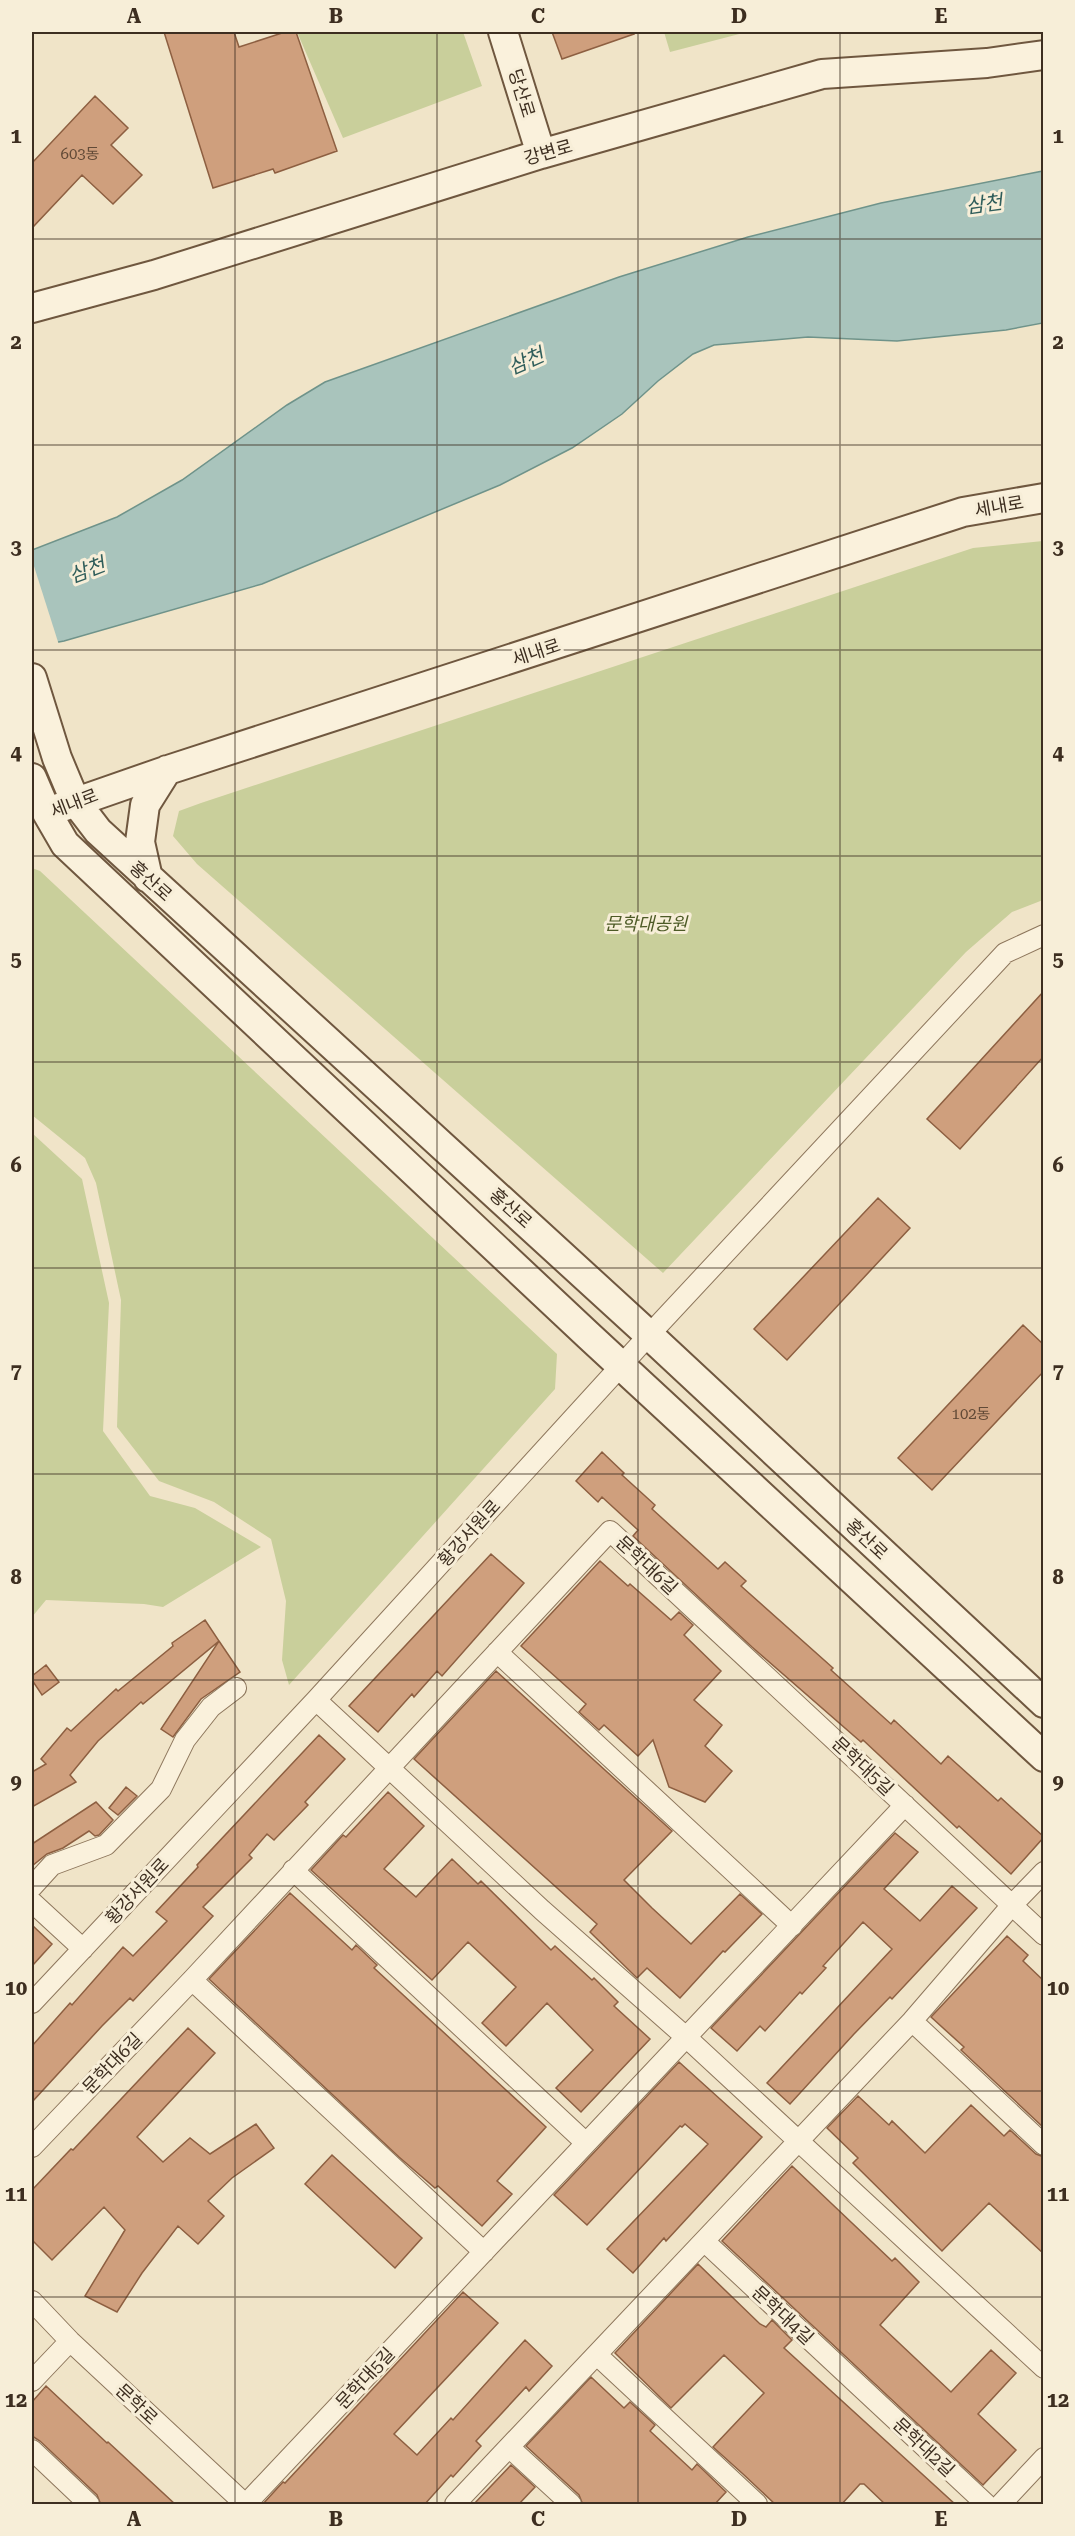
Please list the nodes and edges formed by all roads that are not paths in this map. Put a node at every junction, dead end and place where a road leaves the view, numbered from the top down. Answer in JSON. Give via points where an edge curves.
{"nodes":[{"id":1,"x":503,"y":32,"type":"edge"},
{"id":2,"x":1044,"y":56,"type":"edge"},
{"id":3,"x":541,"y":154,"type":"junction"},
{"id":4,"x":32,"y":297,"type":"edge"},
{"id":5,"x":63,"y":299,"type":"junction"},
{"id":6,"x":32,"y":308,"type":"edge"},
{"id":7,"x":1044,"y":498,"type":"edge"},
{"id":8,"x":32,"y":678,"type":"edge"},
{"id":9,"x":167,"y":770,"type":"junction"},
{"id":10,"x":32,"y":778,"type":"edge"},
{"id":11,"x":75,"y":801,"type":"junction"},
{"id":12,"x":39,"y":816,"type":"edge"},
{"id":13,"x":148,"y":878,"type":"junction"},
{"id":14,"x":1044,"y":935,"type":"edge"},
{"id":15,"x":649,"y":1335,"type":"junction"},
{"id":16,"x":622,"y":1366,"type":"junction"},
{"id":17,"x":497,"y":1652,"type":"junction"},
{"id":18,"x":752,"y":1663,"type":"joint"},
{"id":19,"x":236,"y":1688,"type":"dead end"},
{"id":20,"x":316,"y":1700,"type":"junction"},
{"id":21,"x":1044,"y":1703,"type":"edge"},
{"id":22,"x":1044,"y":1757,"type":"edge"},
{"id":23,"x":389,"y":1768,"type":"junction"},
{"id":24,"x":905,"y":1805,"type":"junction"},
{"id":25,"x":293,"y":1870,"type":"junction"},
{"id":26,"x":1044,"y":1872,"type":"edge"},
{"id":27,"x":32,"y":1887,"type":"edge"},
{"id":28,"x":32,"y":1902,"type":"edge"},
{"id":29,"x":1012,"y":1905,"type":"junction"},
{"id":30,"x":792,"y":1926,"type":"junction"},
{"id":31,"x":1044,"y":1935,"type":"edge"},
{"id":32,"x":83,"y":1949,"type":"junction"},
{"id":33,"x":192,"y":1980,"type":"junction"},
{"id":34,"x":32,"y":2003,"type":"edge"},
{"id":35,"x":912,"y":2021,"type":"junction"},
{"id":36,"x":687,"y":2038,"type":"junction"},
{"id":37,"x":798,"y":2141,"type":"junction"},
{"id":38,"x":586,"y":2143,"type":"junction"},
{"id":39,"x":1044,"y":2145,"type":"edge"},
{"id":40,"x":32,"y":2147,"type":"edge"},
{"id":41,"x":704,"y":2241,"type":"junction"},
{"id":42,"x":484,"y":2252,"type":"junction"},
{"id":43,"x":32,"y":2301,"type":"edge"},
{"id":44,"x":70,"y":2341,"type":"junction"},
{"id":45,"x":597,"y":2355,"type":"junction"},
{"id":46,"x":1044,"y":2368,"type":"edge"},
{"id":47,"x":32,"y":2381,"type":"edge"},
{"id":48,"x":862,"y":2389,"type":"joint"},
{"id":49,"x":509,"y":2447,"type":"junction"},
{"id":50,"x":32,"y":2451,"type":"edge"},
{"id":51,"x":1044,"y":2458,"type":"edge"},
{"id":52,"x":756,"y":2503,"type":"edge"},
{"id":53,"x":89,"y":2505,"type":"edge"},
{"id":54,"x":245,"y":2505,"type":"edge"},
{"id":55,"x":455,"y":2505,"type":"edge"},
{"id":56,"x":571,"y":2505,"type":"edge"},
{"id":57,"x":986,"y":2505,"type":"edge"},
{"id":58,"x":1001,"y":2505,"type":"edge"}],
"edges":[{"from":1,"to":3,"type":"street","name":"당산로"},
{"from":2,"to":3,"type":"street","name":"강변로","via":[[822,74]]},
{"from":3,"to":5,"type":"street","name":"강변로","via":[[154,275]]},
{"from":4,"to":5,"type":"street","name":"강변로"},
{"from":5,"to":6,"type":"street","name":"강변로"},
{"from":7,"to":9,"type":"street","name":"세내로","via":[[963,513]]},
{"from":8,"to":11,"type":"street","name":"홍산로"},
{"from":9,"to":11,"type":"street","name":"세내로"},
{"from":9,"to":13,"type":"street","via":[[145,805],[140,842]]},
{"from":10,"to":12,"type":"street","name":"홍산로"},
{"from":11,"to":12,"type":"street","name":"세내로"},
{"from":11,"to":13,"type":"street","name":"홍산로","via":[[98,831]]},
{"from":12,"to":16,"type":"street","name":"홍산로"},
{"from":13,"to":15,"type":"street","name":"홍산로"},
{"from":14,"to":15,"type":"street","name":"황강서원로","via":[[1005,953]]},
{"from":15,"to":16,"type":"street","name":"황강서원로"},
{"from":15,"to":21,"type":"street","name":"홍산로"},
{"from":16,"to":20,"type":"street","name":"황강서원로"},
{"from":16,"to":22,"type":"street","name":"홍산로"},
{"from":17,"to":18,"type":"street","name":"문학대6길","via":[[610,1531]]},
{"from":17,"to":23,"type":"street","name":"문학대6길"},
{"from":17,"to":30,"type":"street"},
{"from":18,"to":24,"type":"street","name":"문학대5길"},
{"from":19,"to":27,"type":"street","via":[[211,1707],[185,1740],[161,1789],[105,1845],[52,1865]]},
{"from":20,"to":23,"type":"street"},
{"from":20,"to":32,"type":"street","name":"황강서원로"},
{"from":23,"to":25,"type":"street","name":"문학대6길"},
{"from":23,"to":36,"type":"street"},
{"from":24,"to":29,"type":"street"},
{"from":24,"to":30,"type":"street","name":"문학대5길"},
{"from":25,"to":33,"type":"street","name":"문학대6길"},
{"from":25,"to":38,"type":"street"},
{"from":26,"to":29,"type":"street"},
{"from":28,"to":32,"type":"street"},
{"from":29,"to":31,"type":"street"},
{"from":29,"to":35,"type":"street"},
{"from":30,"to":36,"type":"street","name":"문학대5길"},
{"from":32,"to":34,"type":"street","name":"황강서원로"},
{"from":33,"to":40,"type":"street","name":"문학대6길"},
{"from":33,"to":42,"type":"street"},
{"from":35,"to":37,"type":"street"},
{"from":35,"to":39,"type":"street"},
{"from":36,"to":37,"type":"street"},
{"from":36,"to":38,"type":"street","name":"문학대5길"},
{"from":37,"to":41,"type":"street"},
{"from":37,"to":46,"type":"street"},
{"from":38,"to":42,"type":"street","name":"문학대5길"},
{"from":41,"to":45,"type":"street"},
{"from":41,"to":48,"type":"street","name":"문학대4길"},
{"from":42,"to":54,"type":"street","name":"문학대5길"},
{"from":43,"to":44,"type":"street","name":"문학로"},
{"from":44,"to":47,"type":"street"},
{"from":44,"to":54,"type":"street","name":"문학로"},
{"from":45,"to":49,"type":"street"},
{"from":45,"to":52,"type":"street"},
{"from":48,"to":57,"type":"street","name":"문학대2길"},
{"from":49,"to":55,"type":"street"},
{"from":49,"to":56,"type":"street"},
{"from":50,"to":53,"type":"street"},
{"from":51,"to":58,"type":"street"}]}
